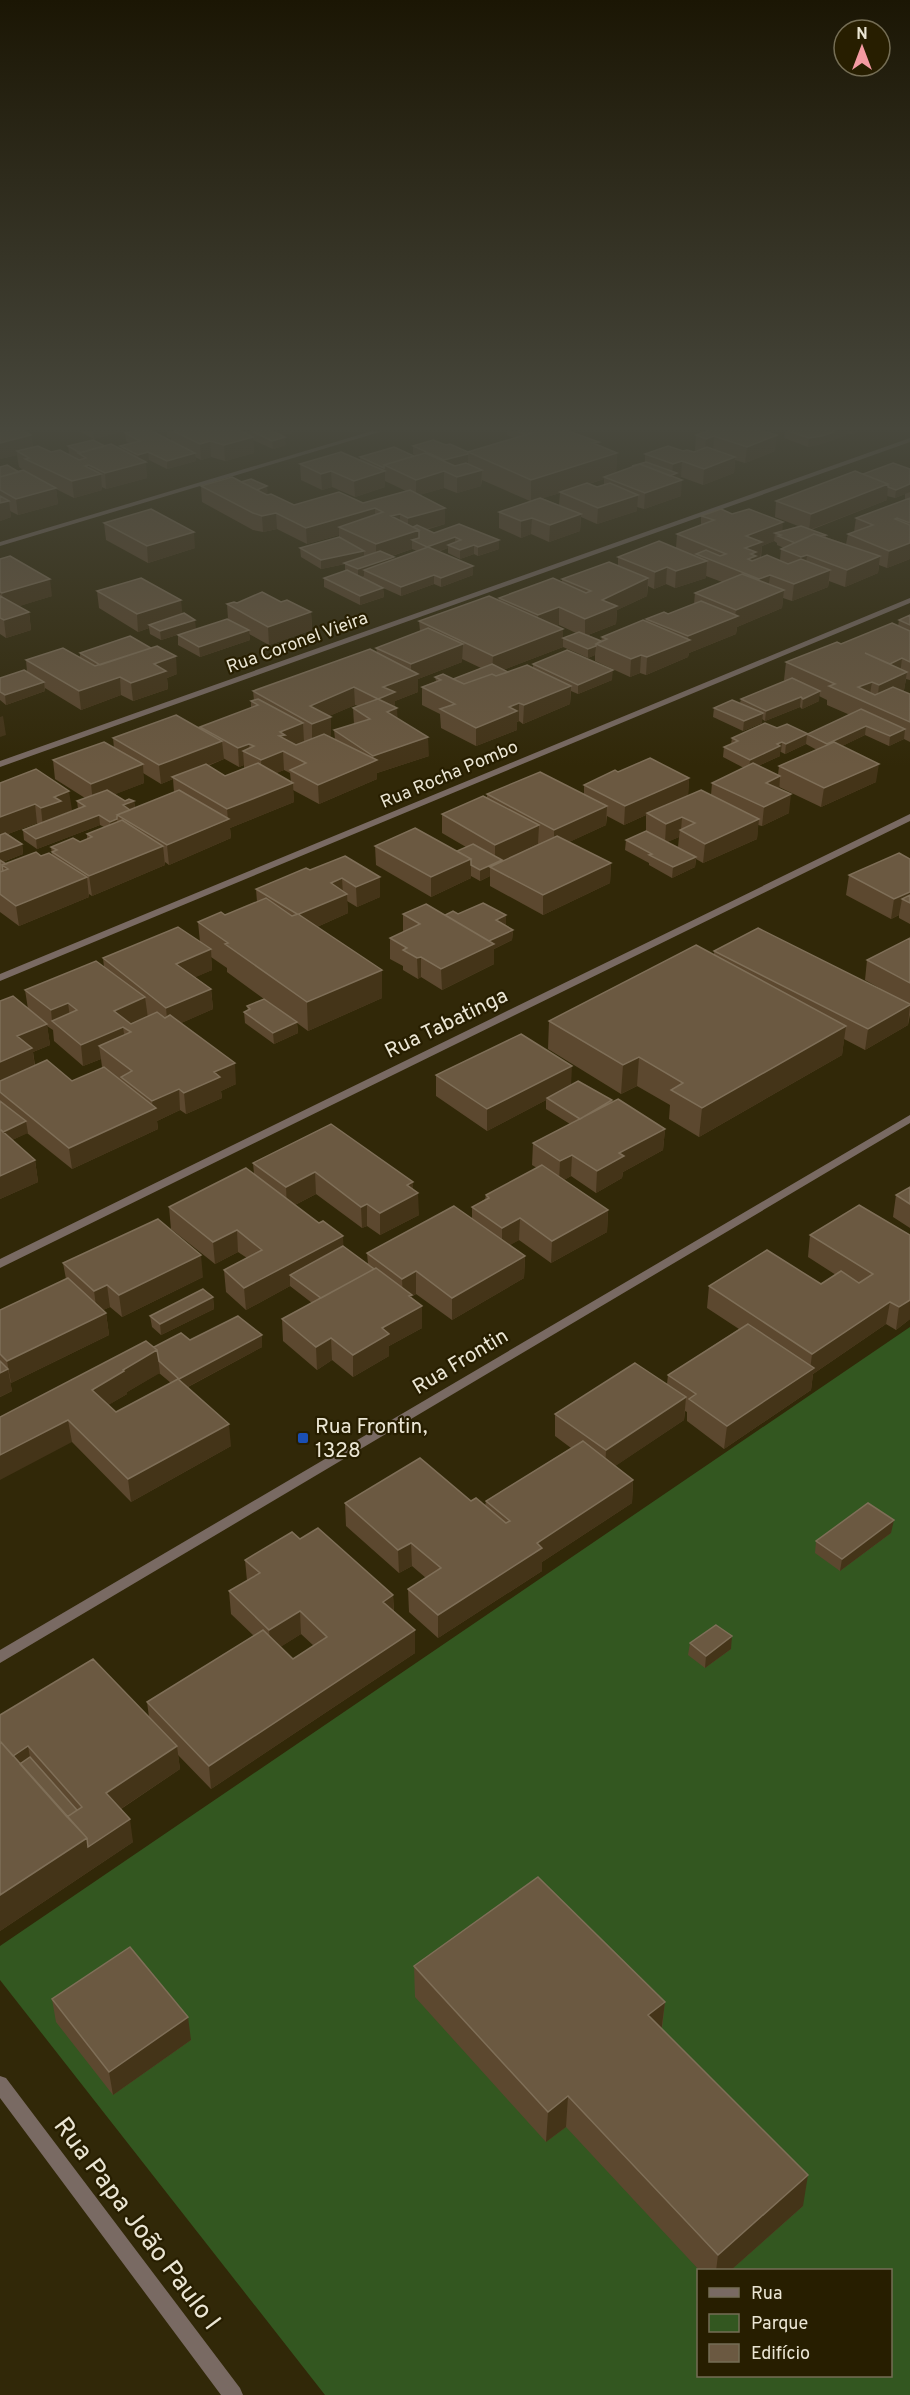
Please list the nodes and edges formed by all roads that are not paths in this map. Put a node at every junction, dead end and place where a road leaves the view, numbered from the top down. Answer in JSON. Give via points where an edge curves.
{"nodes":[{"id":1,"x":621,"y":543,"type":"edge"},
{"id":2,"x":910,"y":600,"type":"edge"},
{"id":3,"x":0,"y":764,"type":"edge"},
{"id":4,"x":910,"y":817,"type":"edge"},
{"id":5,"x":0,"y":978,"type":"edge"},
{"id":6,"x":910,"y":1118,"type":"edge"},
{"id":7,"x":0,"y":1264,"type":"edge"},
{"id":8,"x":0,"y":1657,"type":"edge"},
{"id":9,"x":0,"y":2084,"type":"edge"},
{"id":10,"x":233,"y":2395,"type":"edge"}],
"edges":[{"from":1,"to":3,"type":"street","name":"Rua Coronel Vieira"},
{"from":2,"to":5,"type":"street","name":"Rua Rocha Pombo"},
{"from":4,"to":7,"type":"street","name":"Rua Tabatinga"},
{"from":6,"to":8,"type":"street","name":"Rua Frontin"},
{"from":9,"to":10,"type":"street","name":"Rua Papa João Paulo I"}]}
